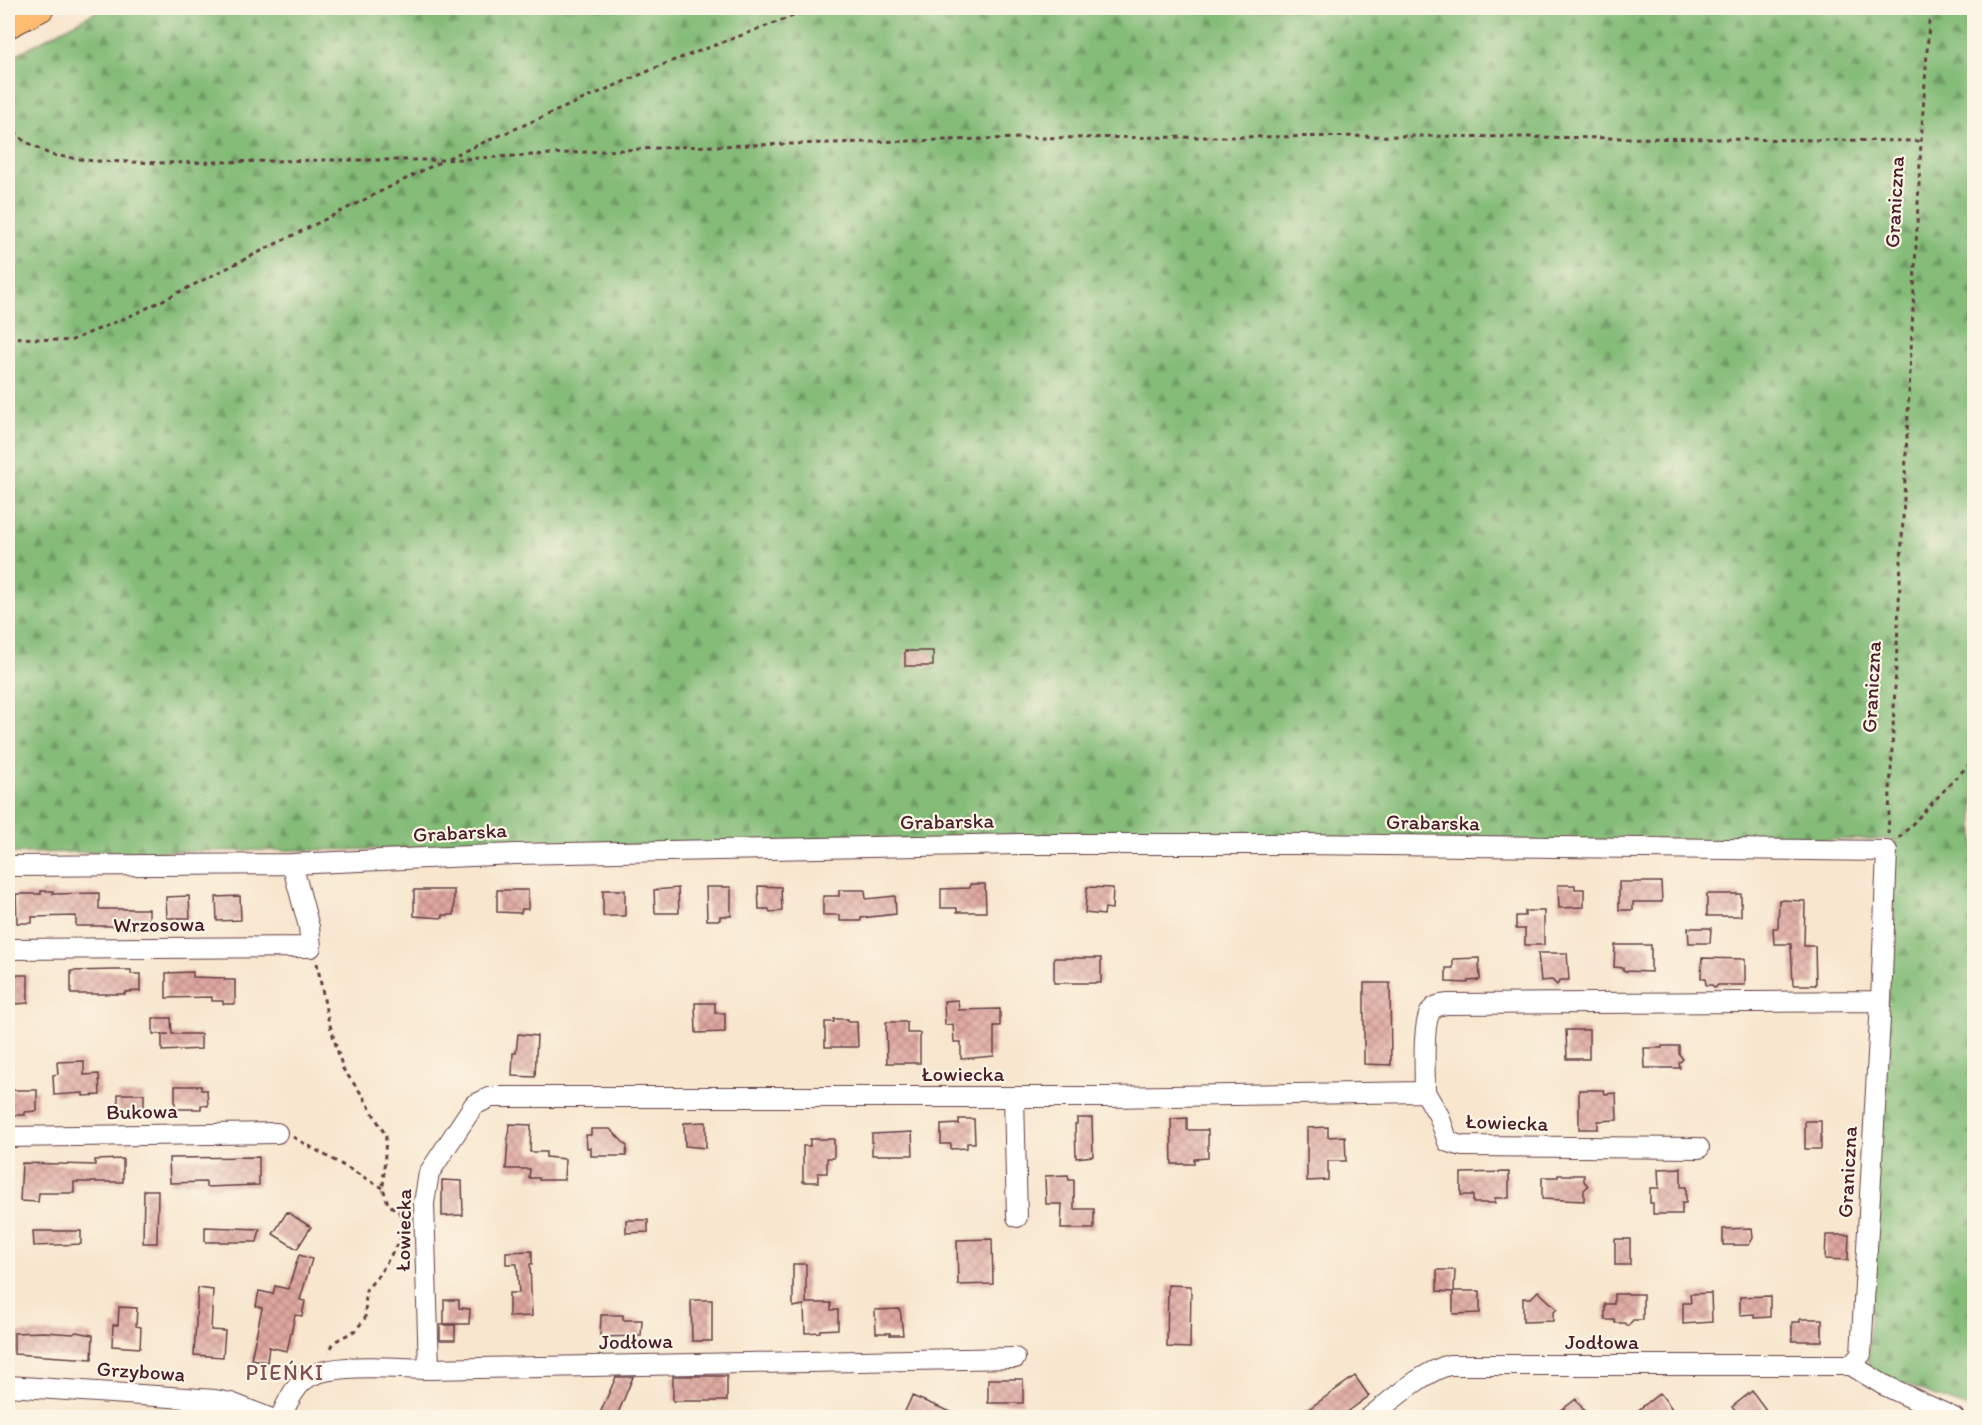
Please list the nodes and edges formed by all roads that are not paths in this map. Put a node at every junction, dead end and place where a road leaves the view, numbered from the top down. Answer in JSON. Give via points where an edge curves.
{"nodes":[{"id":1,"x":41,"y":8,"type":"edge"},
{"id":2,"x":8,"y":25,"type":"edge"},
{"id":3,"x":1887,"y":851,"type":"joint"},
{"id":4,"x":292,"y":864,"type":"junction"},
{"id":5,"x":8,"y":866,"type":"edge"},
{"id":6,"x":8,"y":949,"type":"edge"},
{"id":7,"x":1881,"y":1001,"type":"junction"},
{"id":8,"x":1425,"y":1092,"type":"junction"},
{"id":9,"x":1014,"y":1097,"type":"junction"},
{"id":10,"x":277,"y":1133,"type":"road end"},
{"id":11,"x":8,"y":1137,"type":"edge"},
{"id":12,"x":1699,"y":1148,"type":"dead end"},
{"id":13,"x":1017,"y":1217,"type":"dead end"},
{"id":14,"x":1016,"y":1358,"type":"dead end"},
{"id":15,"x":1851,"y":1365,"type":"junction"},
{"id":16,"x":429,"y":1369,"type":"junction"},
{"id":17,"x":8,"y":1386,"type":"edge"},
{"id":18,"x":269,"y":1418,"type":"edge"},
{"id":19,"x":280,"y":1418,"type":"edge"},
{"id":20,"x":1369,"y":1418,"type":"edge"},
{"id":21,"x":1954,"y":1418,"type":"edge"}],
"edges":[{"from":1,"to":2,"type":"main road"},
{"from":3,"to":4,"type":"street","name":"Grabarska","via":[[1020,844],[515,854]]},
{"from":3,"to":7,"type":"street","name":"Graniczna"},
{"from":4,"to":5,"type":"street","name":"Grabarska"},
{"from":4,"to":6,"type":"street","name":"Wrzosowa","via":[[311,947]]},
{"from":7,"to":8,"type":"street","via":[[1437,1006],[1426,1023]]},
{"from":7,"to":15,"type":"street","name":"Graniczna","via":[[1861,1354]]},
{"from":8,"to":9,"type":"street","name":"Łowiecka"},
{"from":8,"to":12,"type":"street","name":"Łowiecka","via":[[1448,1142],[1462,1146]]},
{"from":9,"to":13,"type":"street"},
{"from":9,"to":16,"type":"street","name":"Łowiecka","via":[[491,1097],[474,1105],[429,1173],[424,1203]]},
{"from":10,"to":11,"type":"street","name":"Bukowa"},
{"from":14,"to":16,"type":"street","name":"Jodłowa"},
{"from":15,"to":20,"type":"street","name":"Jodłowa","via":[[1449,1365],[1421,1379]]},
{"from":15,"to":21,"type":"street"},
{"from":16,"to":19,"type":"street","name":"Jodłowa","via":[[338,1368],[319,1372],[302,1381]]},
{"from":17,"to":18,"type":"street","name":"Grzybowa","via":[[215,1400]]}]}
